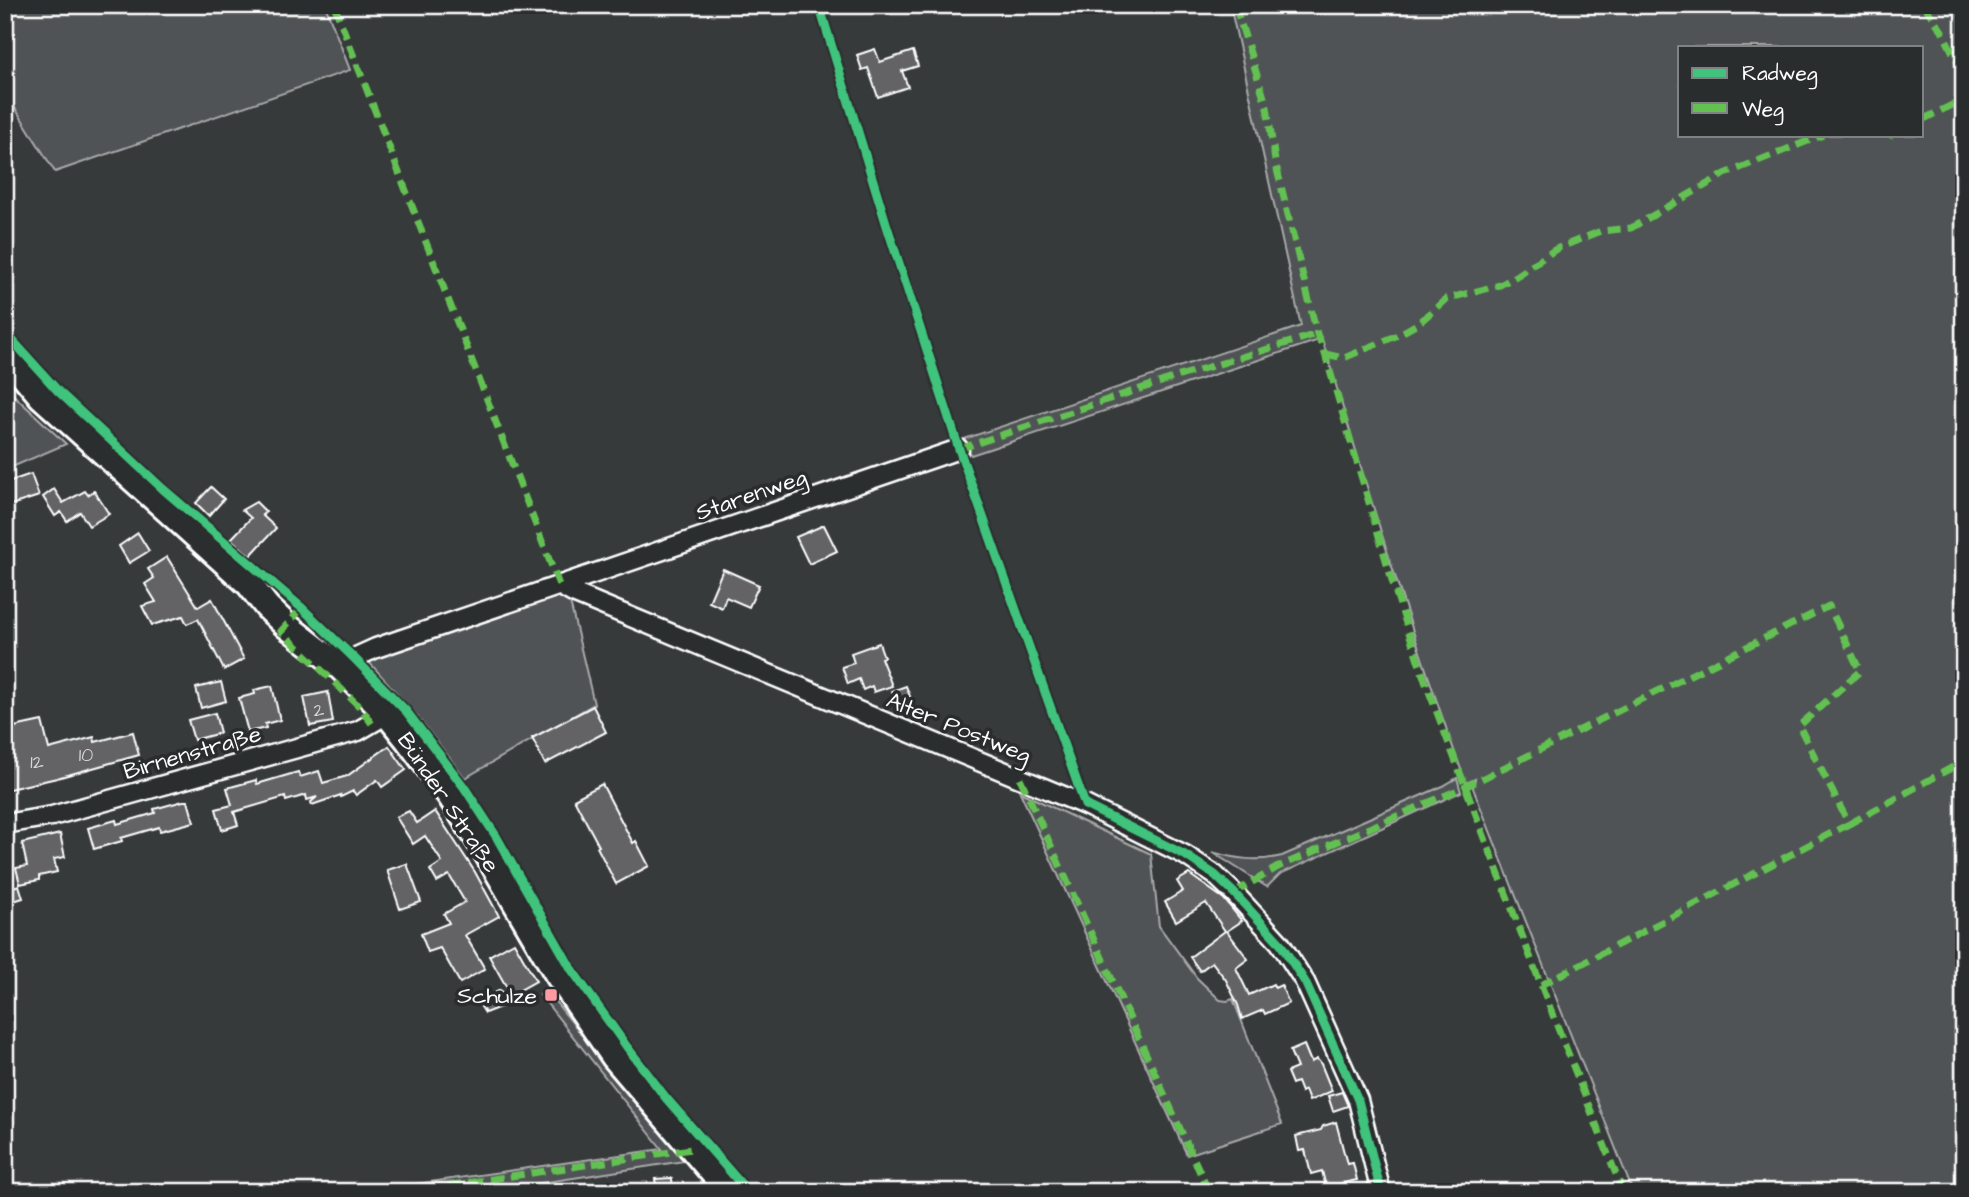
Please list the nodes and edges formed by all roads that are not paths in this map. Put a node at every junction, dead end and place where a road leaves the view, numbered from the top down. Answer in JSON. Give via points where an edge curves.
{"nodes":[{"id":1,"x":5,"y":353,"type":"edge"},
{"id":2,"x":960,"y":449,"type":"dead end"},
{"id":3,"x":559,"y":585,"type":"junction"},
{"id":4,"x":336,"y":664,"type":"junction"},
{"id":5,"x":387,"y":714,"type":"junction"},
{"id":6,"x":5,"y":824,"type":"edge"},
{"id":7,"x":729,"y":1192,"type":"edge"},
{"id":8,"x":1381,"y":1192,"type":"edge"}],
"edges":[{"from":1,"to":4,"type":"main road","name":"Bünder Straße","via":[[41,396],[249,584],[276,598],[308,628]]},
{"from":2,"to":3,"type":"street","name":"Starenweg"},
{"from":3,"to":4,"type":"street"},
{"from":3,"to":8,"type":"street","name":"Alter Postweg","via":[[1085,805],[1185,855],[1215,876],[1280,943],[1306,982],[1358,1100]]},
{"from":4,"to":5,"type":"main road","name":"Bünder Straße"},
{"from":5,"to":6,"type":"street","name":"Birnenstraße","via":[[358,731],[52,816]]},
{"from":5,"to":7,"type":"main road","name":"Bünder Straße","via":[[450,796],[557,974],[614,1057]]}]}
